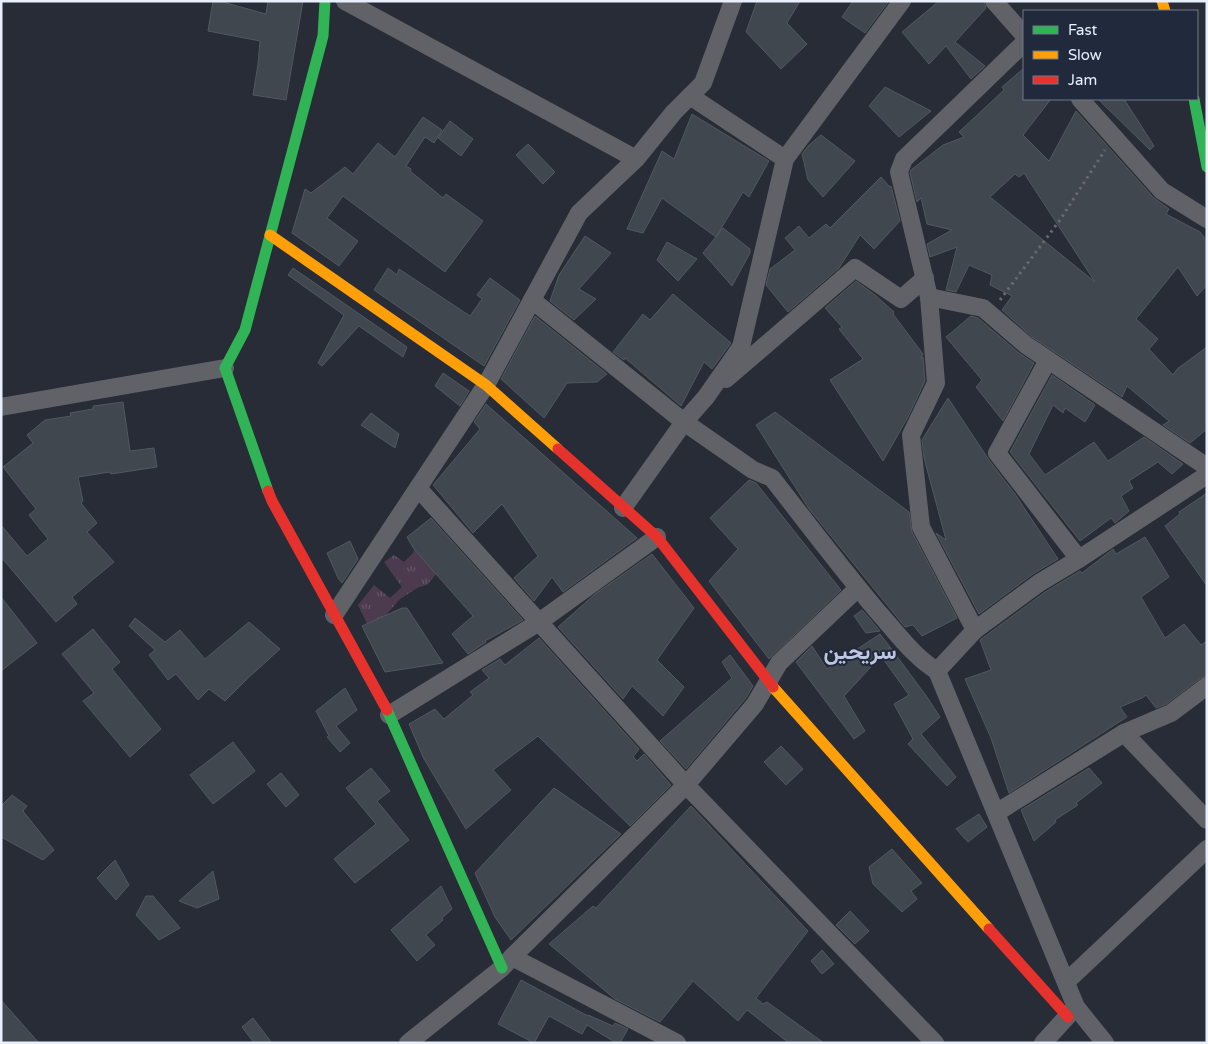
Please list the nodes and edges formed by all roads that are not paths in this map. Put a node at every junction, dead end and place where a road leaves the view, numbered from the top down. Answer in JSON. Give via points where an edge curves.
{"nodes":[{"id":1,"x":325,"y":1,"type":"edge"},
{"id":2,"x":345,"y":1,"type":"edge"},
{"id":3,"x":734,"y":1,"type":"edge"},
{"id":4,"x":902,"y":1,"type":"edge"},
{"id":5,"x":994,"y":1,"type":"edge"},
{"id":6,"x":1023,"y":35,"type":"edge"},
{"id":7,"x":1023,"y":44,"type":"edge"},
{"id":8,"x":690,"y":96,"type":"junction"},
{"id":9,"x":1081,"y":100,"type":"edge"},
{"id":10,"x":1194,"y":100,"type":"edge"},
{"id":11,"x":636,"y":159,"type":"junction"},
{"id":12,"x":785,"y":159,"type":"junction"},
{"id":13,"x":1207,"y":167,"type":"edge"},
{"id":14,"x":1207,"y":219,"type":"edge"},
{"id":15,"x":270,"y":236,"type":"junction"},
{"id":16,"x":925,"y":278,"type":"junction"},
{"id":17,"x":929,"y":297,"type":"junction"},
{"id":18,"x":532,"y":300,"type":"junction"},
{"id":19,"x":1048,"y":360,"type":"junction"},
{"id":20,"x":225,"y":368,"type":"junction"},
{"id":21,"x":486,"y":385,"type":"junction"},
{"id":22,"x":706,"y":396,"type":"junction"},
{"id":23,"x":1,"y":406,"type":"edge"},
{"id":24,"x":684,"y":422,"type":"junction"},
{"id":25,"x":1207,"y":466,"type":"edge"},
{"id":26,"x":1207,"y":475,"type":"edge"},
{"id":27,"x":418,"y":488,"type":"junction"},
{"id":28,"x":624,"y":508,"type":"junction"},
{"id":29,"x":657,"y":537,"type":"junction"},
{"id":30,"x":1079,"y":559,"type":"junction"},
{"id":31,"x":858,"y":588,"type":"junction"},
{"id":32,"x":334,"y":614,"type":"junction"},
{"id":33,"x":538,"y":622,"type":"junction"},
{"id":34,"x":975,"y":630,"type":"junction"},
{"id":35,"x":937,"y":670,"type":"junction"},
{"id":36,"x":768,"y":681,"type":"junction"},
{"id":37,"x":1207,"y":686,"type":"edge"},
{"id":38,"x":389,"y":715,"type":"junction"},
{"id":39,"x":1124,"y":733,"type":"junction"},
{"id":40,"x":686,"y":785,"type":"junction"},
{"id":41,"x":996,"y":813,"type":"junction"},
{"id":42,"x":1207,"y":820,"type":"edge"},
{"id":43,"x":1207,"y":849,"type":"edge"},
{"id":44,"x":507,"y":963,"type":"junction"},
{"id":45,"x":1066,"y":982,"type":"junction"},
{"id":46,"x":1072,"y":1012,"type":"junction"},
{"id":47,"x":408,"y":1043,"type":"edge"},
{"id":48,"x":676,"y":1043,"type":"edge"},
{"id":49,"x":935,"y":1043,"type":"edge"},
{"id":50,"x":1043,"y":1043,"type":"edge"},
{"id":51,"x":1105,"y":1043,"type":"edge"}],
"edges":[{"from":1,"to":15,"type":"street","via":[[323,36]]},
{"from":2,"to":11,"type":"street"},
{"from":3,"to":8,"type":"street","via":[[703,83]]},
{"from":4,"to":12,"type":"street"},
{"from":5,"to":6,"type":"street"},
{"from":7,"to":16,"type":"street","via":[[904,159],[899,172]]},
{"from":8,"to":11,"type":"street"},
{"from":8,"to":12,"type":"street"},
{"from":9,"to":14,"type":"street","via":[[1162,191]]},
{"from":10,"to":13,"type":"street"},
{"from":11,"to":18,"type":"street","via":[[579,213]]},
{"from":12,"to":22,"type":"street","via":[[741,347]]},
{"from":15,"to":20,"type":"street","via":[[245,330]]},
{"from":15,"to":21,"type":"street"},
{"from":16,"to":17,"type":"street"},
{"from":16,"to":22,"type":"street","via":[[901,299],[855,268]]},
{"from":17,"to":19,"type":"street","via":[[983,308]]},
{"from":17,"to":34,"type":"street","via":[[936,383],[911,434],[921,527]]},
{"from":18,"to":21,"type":"street"},
{"from":18,"to":24,"type":"street"},
{"from":19,"to":25,"type":"street"},
{"from":19,"to":30,"type":"street","via":[[997,453]]},
{"from":20,"to":23,"type":"street"},
{"from":20,"to":32,"type":"street","via":[[272,501]]},
{"from":21,"to":27,"type":"street"},
{"from":21,"to":28,"type":"street"},
{"from":22,"to":24,"type":"street"},
{"from":24,"to":28,"type":"street"},
{"from":24,"to":31,"type":"street","via":[[753,470],[772,478]]},
{"from":26,"to":30,"type":"street"},
{"from":27,"to":32,"type":"street"},
{"from":27,"to":33,"type":"street"},
{"from":28,"to":29,"type":"street"},
{"from":29,"to":33,"type":"street"},
{"from":29,"to":36,"type":"street"},
{"from":30,"to":34,"type":"street","via":[[1039,583]]},
{"from":31,"to":35,"type":"street","via":[[914,653]]},
{"from":31,"to":36,"type":"street","via":[[779,663]]},
{"from":32,"to":38,"type":"street"},
{"from":33,"to":38,"type":"street"},
{"from":33,"to":40,"type":"street"},
{"from":34,"to":35,"type":"street"},
{"from":35,"to":41,"type":"street"},
{"from":36,"to":40,"type":"street","via":[[755,704]]},
{"from":36,"to":46,"type":"street"},
{"from":37,"to":39,"type":"street","via":[[1171,713]]},
{"from":38,"to":44,"type":"street"},
{"from":39,"to":41,"type":"street"},
{"from":39,"to":42,"type":"street"},
{"from":40,"to":44,"type":"street"},
{"from":40,"to":49,"type":"street"},
{"from":41,"to":45,"type":"street"},
{"from":43,"to":45,"type":"street"},
{"from":44,"to":47,"type":"street"},
{"from":44,"to":48,"type":"street"},
{"from":45,"to":46,"type":"street"},
{"from":46,"to":50,"type":"street"},
{"from":46,"to":51,"type":"street"}]}
